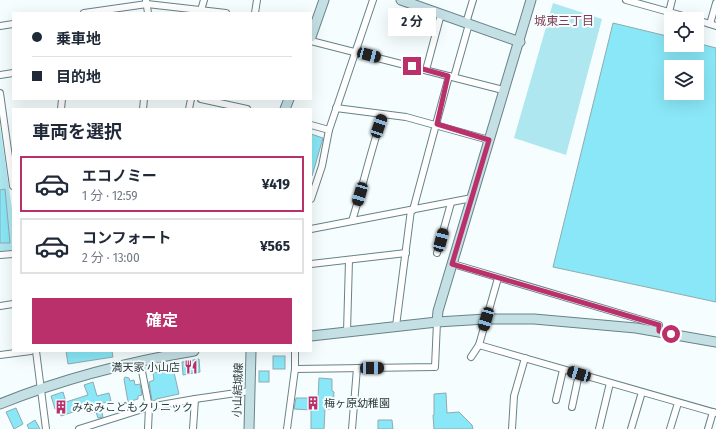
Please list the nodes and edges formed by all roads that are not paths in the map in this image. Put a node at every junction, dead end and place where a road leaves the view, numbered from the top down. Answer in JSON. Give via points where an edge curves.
{"nodes":[{"id":1,"x":204,"y":0,"type":"edge"},
{"id":2,"x":257,"y":0,"type":"edge"},
{"id":3,"x":324,"y":0,"type":"edge"},
{"id":4,"x":373,"y":0,"type":"edge"},
{"id":5,"x":401,"y":0,"type":"edge"},
{"id":6,"x":473,"y":0,"type":"edge"},
{"id":7,"x":531,"y":0,"type":"edge"},
{"id":8,"x":626,"y":0,"type":"edge"},
{"id":9,"x":672,"y":0,"type":"edge"},
{"id":10,"x":147,"y":2,"type":"edge"},
{"id":11,"x":417,"y":3,"type":"edge"},
{"id":12,"x":716,"y":3,"type":"edge"},
{"id":13,"x":122,"y":10,"type":"edge"},
{"id":14,"x":201,"y":10,"type":"junction"},
{"id":15,"x":97,"y":12,"type":"edge"},
{"id":16,"x":148,"y":12,"type":"edge"},
{"id":17,"x":210,"y":12,"type":"edge"},
{"id":18,"x":255,"y":12,"type":"edge"},
{"id":19,"x":669,"y":12,"type":"joint"},
{"id":20,"x":441,"y":14,"type":"junction"},
{"id":21,"x":468,"y":23,"type":"junction"},
{"id":22,"x":12,"y":24,"type":"edge"},
{"id":23,"x":713,"y":25,"type":"edge"},
{"id":24,"x":0,"y":26,"type":"edge"},
{"id":25,"x":312,"y":34,"type":"edge"},
{"id":26,"x":312,"y":41,"type":"edge"},
{"id":27,"x":520,"y":42,"type":"junction"},
{"id":28,"x":355,"y":52,"type":"junction"},
{"id":29,"x":426,"y":70,"type":"junction"},
{"id":30,"x":12,"y":73,"type":"edge"},
{"id":31,"x":0,"y":75,"type":"edge"},
{"id":32,"x":451,"y":77,"type":"junction"},
{"id":33,"x":503,"y":90,"type":"junction"},
{"id":34,"x":0,"y":93,"type":"edge"},
{"id":35,"x":204,"y":100,"type":"edge"},
{"id":36,"x":235,"y":108,"type":"edge"},
{"id":37,"x":336,"y":108,"type":"junction"},
{"id":38,"x":383,"y":115,"type":"junction"},
{"id":39,"x":437,"y":124,"type":"junction"},
{"id":40,"x":312,"y":125,"type":"edge"},
{"id":41,"x":329,"y":130,"type":"junction"},
{"id":42,"x":489,"y":140,"type":"junction"},
{"id":43,"x":11,"y":153,"type":"edge"},
{"id":44,"x":12,"y":170,"type":"edge"},
{"id":45,"x":312,"y":196,"type":"edge"},
{"id":46,"x":472,"y":198,"type":"junction"},
{"id":47,"x":451,"y":203,"type":"junction"},
{"id":48,"x":412,"y":210,"type":"junction"},
{"id":49,"x":352,"y":221,"type":"junction"},
{"id":50,"x":312,"y":228,"type":"edge"},
{"id":51,"x":406,"y":253,"type":"junction"},
{"id":52,"x":437,"y":253,"type":"dead end"},
{"id":53,"x":12,"y":254,"type":"edge"},
{"id":54,"x":0,"y":255,"type":"edge"},
{"id":55,"x":349,"y":260,"type":"junction"},
{"id":56,"x":312,"y":264,"type":"edge"},
{"id":57,"x":452,"y":264,"type":"junction"},
{"id":58,"x":498,"y":278,"type":"junction"},
{"id":59,"x":12,"y":304,"type":"edge"},
{"id":60,"x":0,"y":306,"type":"edge"},
{"id":61,"x":486,"y":319,"type":"junction"},
{"id":62,"x":437,"y":322,"type":"junction"},
{"id":63,"x":396,"y":326,"type":"junction"},
{"id":64,"x":659,"y":331,"type":"junction"},
{"id":65,"x":347,"y":332,"type":"junction"},
{"id":66,"x":312,"y":336,"type":"edge"},
{"id":67,"x":716,"y":342,"type":"edge"},
{"id":68,"x":479,"y":345,"type":"junction"},
{"id":69,"x":23,"y":352,"type":"edge"},
{"id":70,"x":36,"y":352,"type":"edge"},
{"id":71,"x":178,"y":352,"type":"edge"},
{"id":72,"x":251,"y":352,"type":"edge"},
{"id":73,"x":295,"y":352,"type":"edge"},
{"id":74,"x":163,"y":353,"type":"edge"},
{"id":75,"x":0,"y":355,"type":"edge"},
{"id":76,"x":471,"y":357,"type":"dead end"},
{"id":77,"x":525,"y":358,"type":"junction"},
{"id":78,"x":140,"y":361,"type":"junction"},
{"id":79,"x":357,"y":368,"type":"junction"},
{"id":80,"x":295,"y":369,"type":"junction"},
{"id":81,"x":563,"y":370,"type":"junction"},
{"id":82,"x":579,"y":374,"type":"junction"},
{"id":83,"x":610,"y":383,"type":"junction"},
{"id":84,"x":41,"y":389,"type":"junction"},
{"id":85,"x":250,"y":391,"type":"junction"},
{"id":86,"x":642,"y":392,"type":"junction"},
{"id":87,"x":195,"y":399,"type":"junction"},
{"id":88,"x":556,"y":400,"type":"dead end"},
{"id":89,"x":678,"y":403,"type":"junction"},
{"id":90,"x":0,"y":404,"type":"edge"},
{"id":91,"x":149,"y":407,"type":"junction"},
{"id":92,"x":572,"y":407,"type":"dead end"},
{"id":93,"x":714,"y":412,"type":"edge"},
{"id":94,"x":97,"y":426,"type":"edge"},
{"id":95,"x":46,"y":429,"type":"edge"},
{"id":96,"x":78,"y":429,"type":"edge"},
{"id":97,"x":148,"y":429,"type":"edge"},
{"id":98,"x":193,"y":429,"type":"edge"},
{"id":99,"x":248,"y":429,"type":"edge"},
{"id":100,"x":287,"y":429,"type":"edge"},
{"id":101,"x":352,"y":429,"type":"edge"},
{"id":102,"x":512,"y":429,"type":"edge"},
{"id":103,"x":599,"y":429,"type":"edge"},
{"id":104,"x":631,"y":429,"type":"edge"},
{"id":105,"x":670,"y":429,"type":"edge"},
{"id":106,"x":708,"y":429,"type":"edge"}],
"edges":[{"from":1,"to":14,"type":"street"},
{"from":2,"to":18,"type":"street"},
{"from":3,"to":25,"type":"street"},
{"from":4,"to":28,"type":"street"},
{"from":5,"to":11,"type":"street"},
{"from":6,"to":21,"type":"street"},
{"from":7,"to":27,"type":"street"},
{"from":8,"to":19,"type":"street"},
{"from":9,"to":19,"type":"street"},
{"from":10,"to":13,"type":"street"},
{"from":10,"to":14,"type":"street"},
{"from":10,"to":16,"type":"street"},
{"from":11,"to":20,"type":"street"},
{"from":12,"to":23,"type":"street"},
{"from":13,"to":15,"type":"street"},
{"from":14,"to":17,"type":"street"},
{"from":20,"to":21,"type":"street"},
{"from":20,"to":29,"type":"street"},
{"from":21,"to":27,"type":"street"},
{"from":21,"to":32,"type":"street"},
{"from":22,"to":24,"type":"street"},
{"from":26,"to":28,"type":"street"},
{"from":27,"to":33,"type":"street"},
{"from":28,"to":29,"type":"street"},
{"from":28,"to":37,"type":"street"},
{"from":29,"to":32,"type":"street"},
{"from":30,"to":31,"type":"street"},
{"from":32,"to":33,"type":"street"},
{"from":32,"to":39,"type":"street"},
{"from":33,"to":42,"type":"street"},
{"from":34,"to":43,"type":"street"},
{"from":35,"to":36,"type":"street"},
{"from":37,"to":38,"type":"street"},
{"from":37,"to":41,"type":"street"},
{"from":38,"to":39,"type":"street"},
{"from":38,"to":49,"type":"street"},
{"from":39,"to":42,"type":"street"},
{"from":39,"to":48,"type":"street"},
{"from":40,"to":41,"type":"street"},
{"from":41,"to":45,"type":"street","via":[[322,166]]},
{"from":42,"to":46,"type":"street"},
{"from":43,"to":44,"type":"street"},
{"from":46,"to":47,"type":"street"},
{"from":46,"to":57,"type":"street"},
{"from":47,"to":48,"type":"street"},
{"from":47,"to":52,"type":"street"},
{"from":48,"to":49,"type":"street"},
{"from":48,"to":51,"type":"street"},
{"from":49,"to":50,"type":"street"},
{"from":51,"to":55,"type":"street"},
{"from":51,"to":63,"type":"street"},
{"from":53,"to":54,"type":"street"},
{"from":55,"to":56,"type":"street"},
{"from":55,"to":65,"type":"street"},
{"from":57,"to":58,"type":"street"},
{"from":57,"to":62,"type":"street","via":[[438,310]]},
{"from":58,"to":61,"type":"street"},
{"from":58,"to":64,"type":"street","via":[[659,325]]},
{"from":59,"to":60,"type":"street"},
{"from":61,"to":62,"type":"street"},
{"from":61,"to":64,"type":"street","via":[[534,319]]},
{"from":61,"to":68,"type":"street"},
{"from":62,"to":63,"type":"street"},
{"from":62,"to":79,"type":"street","via":[[435,367]]},
{"from":63,"to":65,"type":"street"},
{"from":64,"to":67,"type":"street"},
{"from":65,"to":66,"type":"street"},
{"from":68,"to":76,"type":"street"},
{"from":68,"to":77,"type":"street"},
{"from":69,"to":75,"type":"street"},
{"from":70,"to":84,"type":"street"},
{"from":71,"to":74,"type":"street"},
{"from":72,"to":85,"type":"street","name":"小山結城線"},
{"from":73,"to":80,"type":"street"},
{"from":74,"to":78,"type":"street"},
{"from":77,"to":81,"type":"street"},
{"from":77,"to":102,"type":"street","via":[[514,396]]},
{"from":78,"to":84,"type":"street"},
{"from":78,"to":91,"type":"street"},
{"from":79,"to":80,"type":"street"},
{"from":79,"to":101,"type":"street"},
{"from":80,"to":100,"type":"street"},
{"from":81,"to":82,"type":"street"},
{"from":81,"to":88,"type":"street"},
{"from":82,"to":83,"type":"street"},
{"from":82,"to":92,"type":"street"},
{"from":83,"to":86,"type":"street"},
{"from":83,"to":103,"type":"street"},
{"from":84,"to":90,"type":"street"},
{"from":84,"to":95,"type":"street"},
{"from":85,"to":87,"type":"street"},
{"from":85,"to":99,"type":"street","name":"小山結城線"},
{"from":86,"to":89,"type":"street"},
{"from":86,"to":104,"type":"street"},
{"from":87,"to":91,"type":"street"},
{"from":87,"to":98,"type":"street"},
{"from":89,"to":93,"type":"street"},
{"from":89,"to":105,"type":"street"},
{"from":91,"to":94,"type":"street"},
{"from":91,"to":97,"type":"street"},
{"from":93,"to":106,"type":"street"},
{"from":94,"to":96,"type":"street"}]}
